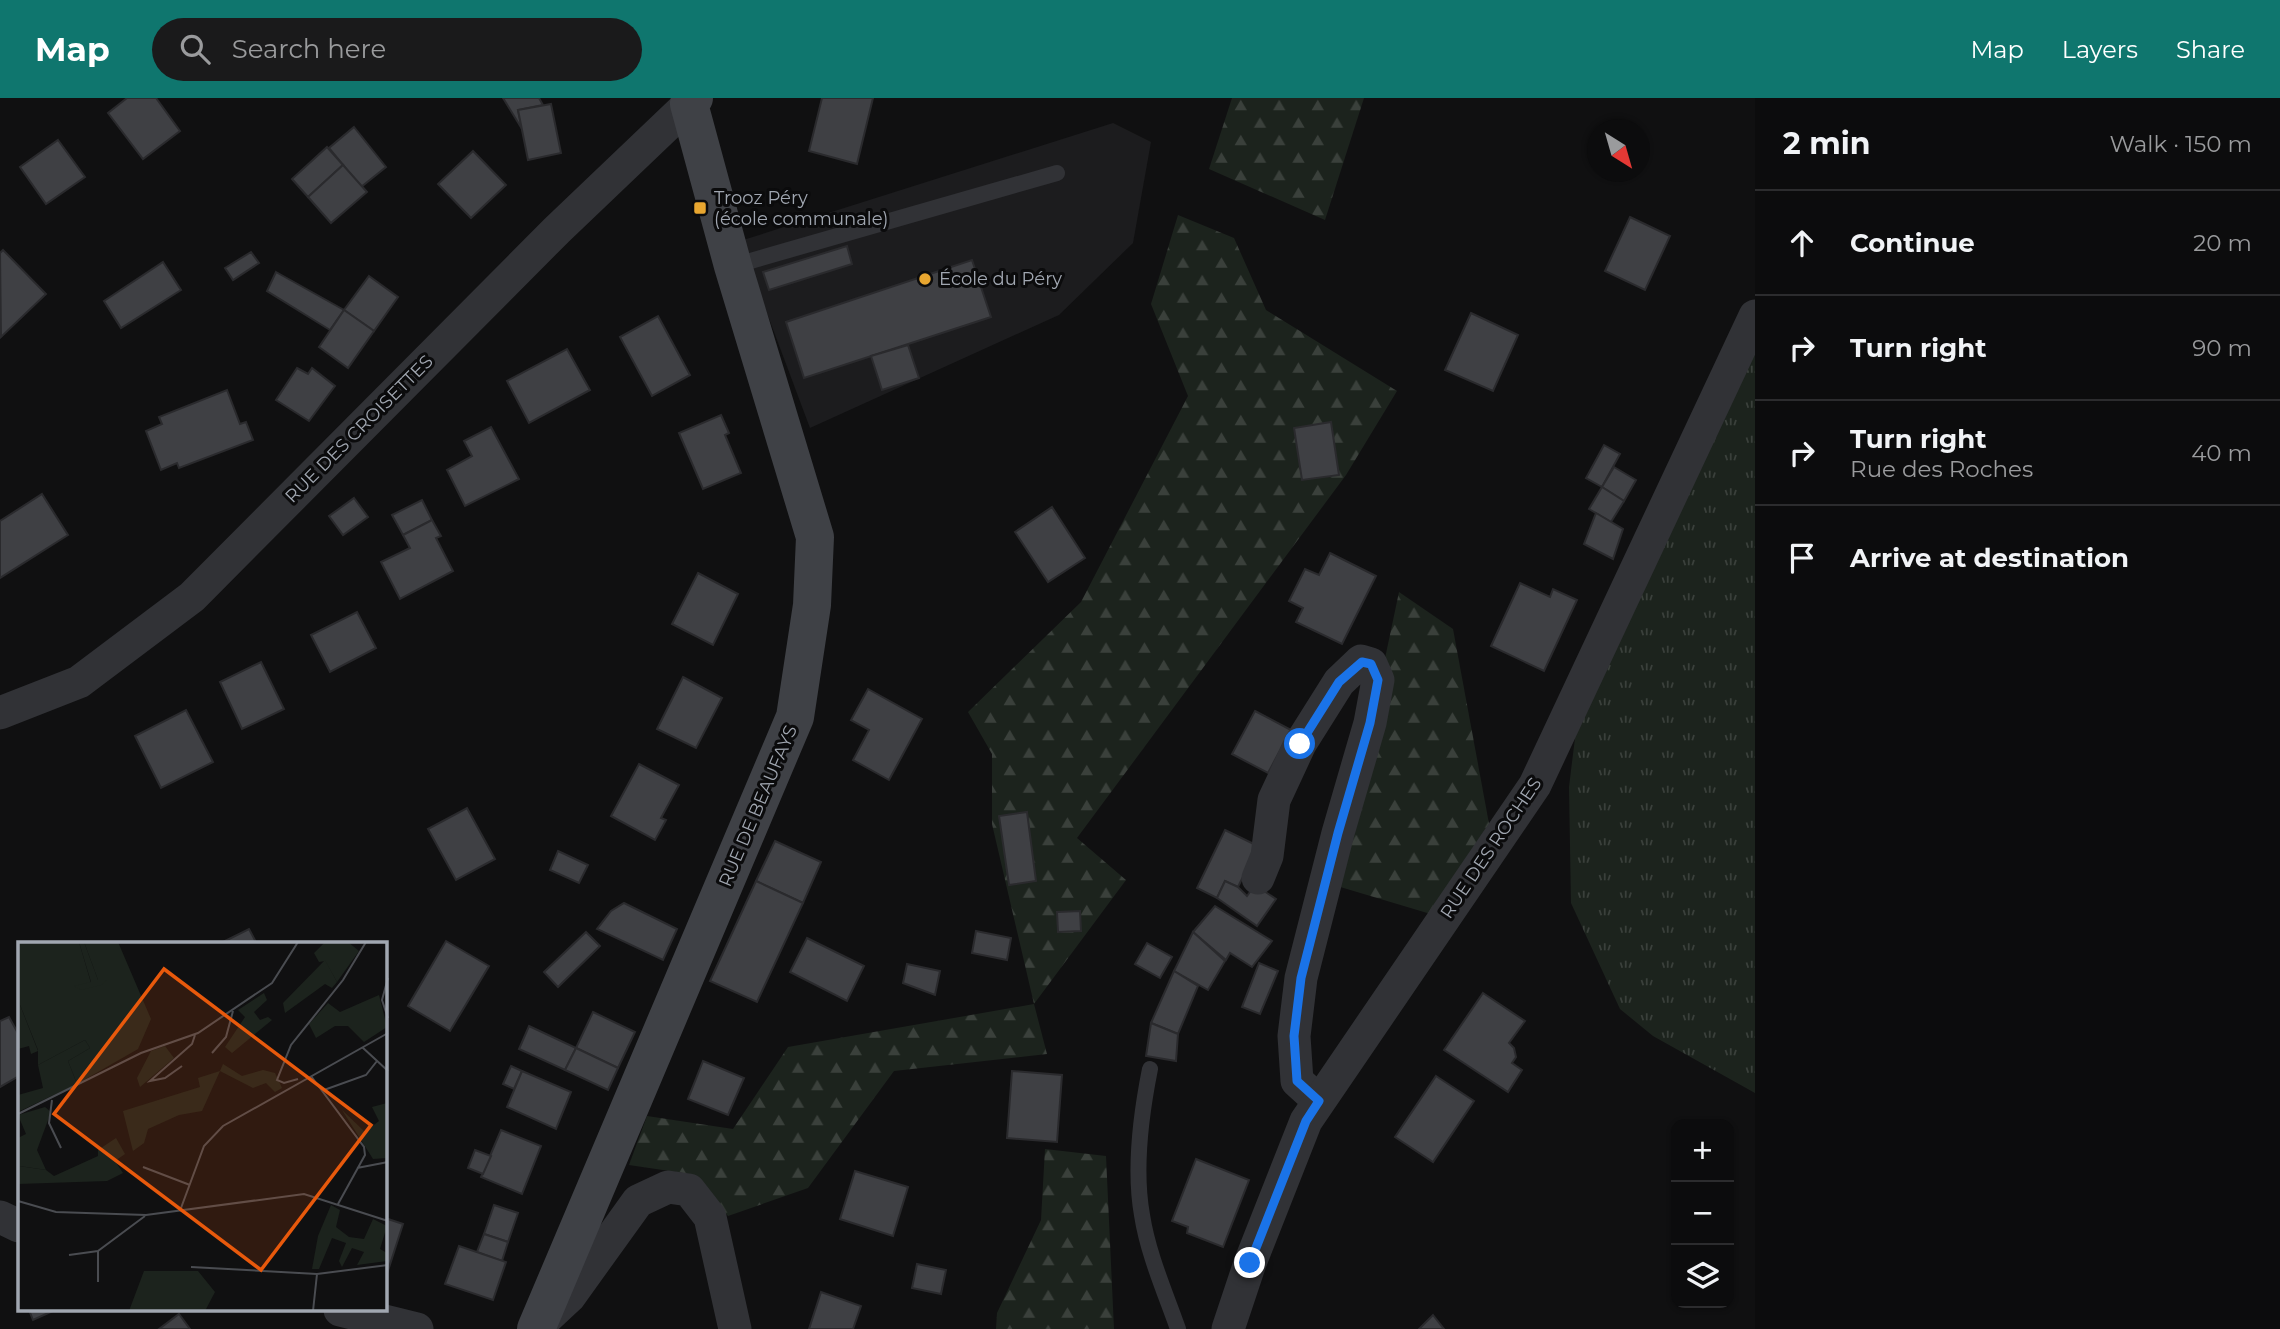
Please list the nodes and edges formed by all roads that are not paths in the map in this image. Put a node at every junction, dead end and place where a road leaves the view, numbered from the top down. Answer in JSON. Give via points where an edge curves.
{"nodes":[{"id":1,"x":691,"y":101,"type":"edge"},
{"id":2,"x":1057,"y":173,"type":"dead end"},
{"id":3,"x":733,"y":266,"type":"junction"},
{"id":4,"x":1755,"y":316,"type":"edge"},
{"id":5,"x":0,"y":713,"type":"edge"},
{"id":6,"x":1258,"y":878,"type":"dead end"},
{"id":7,"x":1150,"y":1069,"type":"dead end"},
{"id":8,"x":1319,"y":1101,"type":"junction"},
{"id":9,"x":0,"y":1217,"type":"edge"},
{"id":10,"x":18,"y":1226,"type":"edge"},
{"id":11,"x":347,"y":1312,"type":"edge"},
{"id":12,"x":401,"y":1327,"type":"edge"},
{"id":13,"x":536,"y":1328,"type":"edge"},
{"id":14,"x":735,"y":1329,"type":"edge"},
{"id":15,"x":1178,"y":1329,"type":"edge"},
{"id":16,"x":1228,"y":1329,"type":"edge"}],
"edges":[{"from":1,"to":3,"type":"street","name":"RUE DE BEAUFAYS"},
{"from":1,"to":5,"type":"street","name":"RUE DES CROISETTES","via":[[192,597],[79,682]]},
{"from":2,"to":3,"type":"lane"},
{"from":3,"to":13,"type":"street","name":"RUE DE BEAUFAYS","via":[[815,537],[812,606],[795,717]]},
{"from":4,"to":8,"type":"street","name":"RUE DES ROCHES","via":[[1535,785]]},
{"from":6,"to":8,"type":"street","via":[[1267,856],[1274,800],[1300,744],[1339,682],[1362,662],[1371,664],[1378,680],[1370,723],[1301,978],[1294,1036],[1297,1081]]},
{"from":7,"to":15,"type":"lane","via":[[1141,1138],[1141,1213]]},
{"from":8,"to":16,"type":"street","name":"RUE DES ROCHES","via":[[1306,1121]]},
{"from":9,"to":10,"type":"street"},
{"from":11,"to":12,"type":"street"},
{"from":13,"to":14,"type":"street","via":[[569,1297],[638,1201],[668,1186],[689,1190],[710,1217]]}]}
